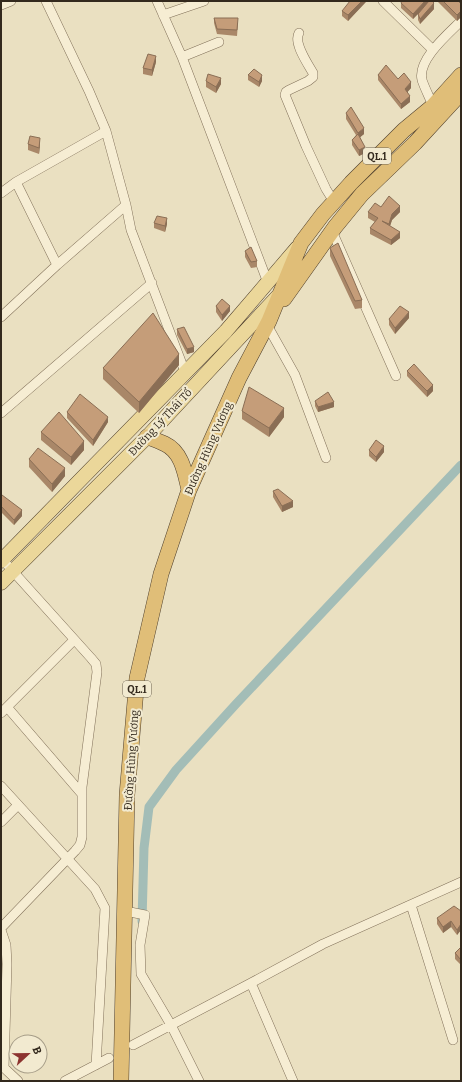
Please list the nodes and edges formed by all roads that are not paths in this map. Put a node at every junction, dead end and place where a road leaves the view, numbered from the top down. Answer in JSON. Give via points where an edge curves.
{"nodes":[{"id":1,"x":11,"y":1,"type":"edge"},
{"id":2,"x":46,"y":1,"type":"edge"},
{"id":3,"x":157,"y":1,"type":"edge"},
{"id":4,"x":204,"y":1,"type":"edge"},
{"id":5,"x":383,"y":1,"type":"edge"},
{"id":6,"x":1,"y":5,"type":"edge"},
{"id":7,"x":163,"y":15,"type":"junction"},
{"id":8,"x":461,"y":21,"type":"edge"},
{"id":9,"x":299,"y":33,"type":"dead end"},
{"id":10,"x":220,"y":42,"type":"dead end"},
{"id":11,"x":434,"y":50,"type":"junction"},
{"id":12,"x":182,"y":57,"type":"junction"},
{"id":13,"x":461,"y":75,"type":"edge"},
{"id":14,"x":461,"y":93,"type":"edge"},
{"id":15,"x":433,"y":106,"type":"junction"},
{"id":16,"x":106,"y":131,"type":"junction"},
{"id":17,"x":16,"y":182,"type":"junction"},
{"id":18,"x":1,"y":193,"type":"edge"},
{"id":19,"x":334,"y":202,"type":"junction"},
{"id":20,"x":126,"y":205,"type":"junction"},
{"id":21,"x":332,"y":231,"type":"junction"},
{"id":22,"x":301,"y":243,"type":"junction"},
{"id":23,"x":314,"y":256,"type":"junction"},
{"id":24,"x":57,"y":265,"type":"junction"},
{"id":25,"x":152,"y":283,"type":"junction"},
{"id":26,"x":268,"y":283,"type":"junction"},
{"id":27,"x":279,"y":295,"type":"junction"},
{"id":28,"x":1,"y":317,"type":"edge"},
{"id":29,"x":268,"y":323,"type":"junction"},
{"id":30,"x":185,"y":372,"type":"junction"},
{"id":31,"x":396,"y":376,"type":"dead end"},
{"id":32,"x":149,"y":410,"type":"junction"},
{"id":33,"x":1,"y":413,"type":"edge"},
{"id":34,"x":161,"y":422,"type":"junction"},
{"id":35,"x":147,"y":437,"type":"junction"},
{"id":36,"x":326,"y":458,"type":"dead end"},
{"id":37,"x":188,"y":490,"type":"junction"},
{"id":38,"x":1,"y":560,"type":"edge"},
{"id":39,"x":12,"y":572,"type":"junction"},
{"id":40,"x":1,"y":583,"type":"edge"},
{"id":41,"x":74,"y":640,"type":"junction"},
{"id":42,"x":4,"y":710,"type":"edge"},
{"id":43,"x":1,"y":786,"type":"edge"},
{"id":44,"x":82,"y":794,"type":"junction"},
{"id":45,"x":18,"y":805,"type":"junction"},
{"id":46,"x":1,"y":822,"type":"edge"},
{"id":47,"x":68,"y":859,"type":"junction"},
{"id":48,"x":461,"y":882,"type":"edge"},
{"id":49,"x":411,"y":904,"type":"junction"},
{"id":50,"x":131,"y":912,"type":"junction"},
{"id":51,"x":1,"y":929,"type":"edge"},
{"id":52,"x":251,"y":984,"type":"junction"},
{"id":53,"x":171,"y":1025,"type":"junction"},
{"id":54,"x":453,"y":1040,"type":"dead end"},
{"id":55,"x":133,"y":1045,"type":"dead end"},
{"id":56,"x":109,"y":1058,"type":"dead end"},
{"id":57,"x":96,"y":1065,"type":"junction"},
{"id":58,"x":2,"y":1066,"type":"edge"},
{"id":59,"x":18,"y":1081,"type":"edge"},
{"id":60,"x":66,"y":1081,"type":"edge"},
{"id":61,"x":121,"y":1081,"type":"edge"},
{"id":62,"x":199,"y":1081,"type":"edge"},
{"id":63,"x":293,"y":1081,"type":"edge"}],
"edges":[{"from":1,"to":6,"type":"street"},
{"from":2,"to":16,"type":"street","via":[[90,91]]},
{"from":3,"to":7,"type":"street"},
{"from":4,"to":7,"type":"street"},
{"from":5,"to":11,"type":"street"},
{"from":7,"to":12,"type":"street"},
{"from":8,"to":11,"type":"street"},
{"from":9,"to":19,"type":"street","via":[[298,44],[313,77],[289,90],[285,95],[306,146]]},
{"from":10,"to":12,"type":"street"},
{"from":11,"to":15,"type":"street","via":[[422,71],[422,79]]},
{"from":12,"to":26,"type":"street"},
{"from":13,"to":15,"type":"highway","name":"Đường Hùng Vương","number":"QL.1"},
{"from":14,"to":21,"type":"highway","name":"Đường Hùng Vương","number":"QL.1","via":[[415,143],[362,194]]},
{"from":15,"to":19,"type":"highway","name":"Đường Hùng Vương","number":"QL.1","via":[[394,140]]},
{"from":16,"to":17,"type":"street"},
{"from":16,"to":20,"type":"street"},
{"from":17,"to":18,"type":"street"},
{"from":17,"to":24,"type":"street"},
{"from":19,"to":22,"type":"highway","name":"Đường Hùng Vương","number":"QL.1"},
{"from":20,"to":24,"type":"street"},
{"from":20,"to":25,"type":"street","via":[[131,230]]},
{"from":21,"to":23,"type":"highway","name":"Đường Hùng Vương","number":"QL.1"},
{"from":21,"to":31,"type":"street"},
{"from":22,"to":26,"type":"main road","name":"Đường Lý Thái Tổ","number":"QL.1"},
{"from":22,"to":27,"type":"highway","name":"Đường Hùng Vương","number":"QL.1"},
{"from":23,"to":27,"type":"main road","name":"Đường Lý Thái Tổ","number":"QL.1"},
{"from":23,"to":29,"type":"highway","name":"Đường Hùng Vương","number":"QL.1"},
{"from":24,"to":28,"type":"street"},
{"from":25,"to":30,"type":"street"},
{"from":25,"to":33,"type":"street"},
{"from":26,"to":30,"type":"main road","name":"Đường Lý Thái Tổ","number":"QL.1","via":[[226,331]]},
{"from":27,"to":29,"type":"highway","name":"Đường Hùng Vương","number":"QL.1"},
{"from":27,"to":34,"type":"main road","name":"Đường Lý Thái Tổ","number":"QL.1"},
{"from":29,"to":36,"type":"street","via":[[295,375]]},
{"from":29,"to":37,"type":"highway","name":"Đường Hùng Vương","number":"QL.1","via":[[239,378]]},
{"from":30,"to":32,"type":"main road","name":"Đường Lý Thái Tổ","number":"QL.1"},
{"from":32,"to":34,"type":"main road"},
{"from":32,"to":38,"type":"main road","name":"Đường Lý Thái Tổ","number":"QL.1"},
{"from":34,"to":35,"type":"main road","name":"Đường Lý Thái Tổ","number":"QL.1"},
{"from":35,"to":37,"type":"highway","via":[[174,450],[185,474]]},
{"from":35,"to":39,"type":"main road","name":"Đường Lý Thái Tổ","number":"QL.1"},
{"from":37,"to":50,"type":"highway","name":"Đường Hùng Vương","number":"QL.1","via":[[161,574],[138,678],[127,795]]},
{"from":38,"to":39,"type":"street"},
{"from":39,"to":40,"type":"main road","name":"Đường Lý Thái Tổ","number":"QL.1"},
{"from":39,"to":41,"type":"street"},
{"from":41,"to":42,"type":"street"},
{"from":41,"to":44,"type":"street","via":[[96,664],[97,672]]},
{"from":42,"to":44,"type":"street"},
{"from":43,"to":45,"type":"street"},
{"from":44,"to":47,"type":"street","via":[[82,837],[75,852]]},
{"from":45,"to":46,"type":"street"},
{"from":45,"to":47,"type":"street"},
{"from":47,"to":51,"type":"street"},
{"from":47,"to":57,"type":"street","via":[[95,888],[104,908]]},
{"from":48,"to":49,"type":"street"},
{"from":49,"to":52,"type":"street","via":[[323,944]]},
{"from":49,"to":54,"type":"street"},
{"from":50,"to":53,"type":"street","via":[[145,917],[140,941],[141,973]]},
{"from":50,"to":61,"type":"highway","name":"Đường Hùng Vương","number":"QL.1"},
{"from":51,"to":58,"type":"street","via":[[6,945],[7,964]]},
{"from":52,"to":53,"type":"street"},
{"from":52,"to":63,"type":"street"},
{"from":53,"to":55,"type":"street"},
{"from":53,"to":62,"type":"street"},
{"from":56,"to":57,"type":"street"},
{"from":57,"to":60,"type":"street"},
{"from":58,"to":59,"type":"street"}]}
